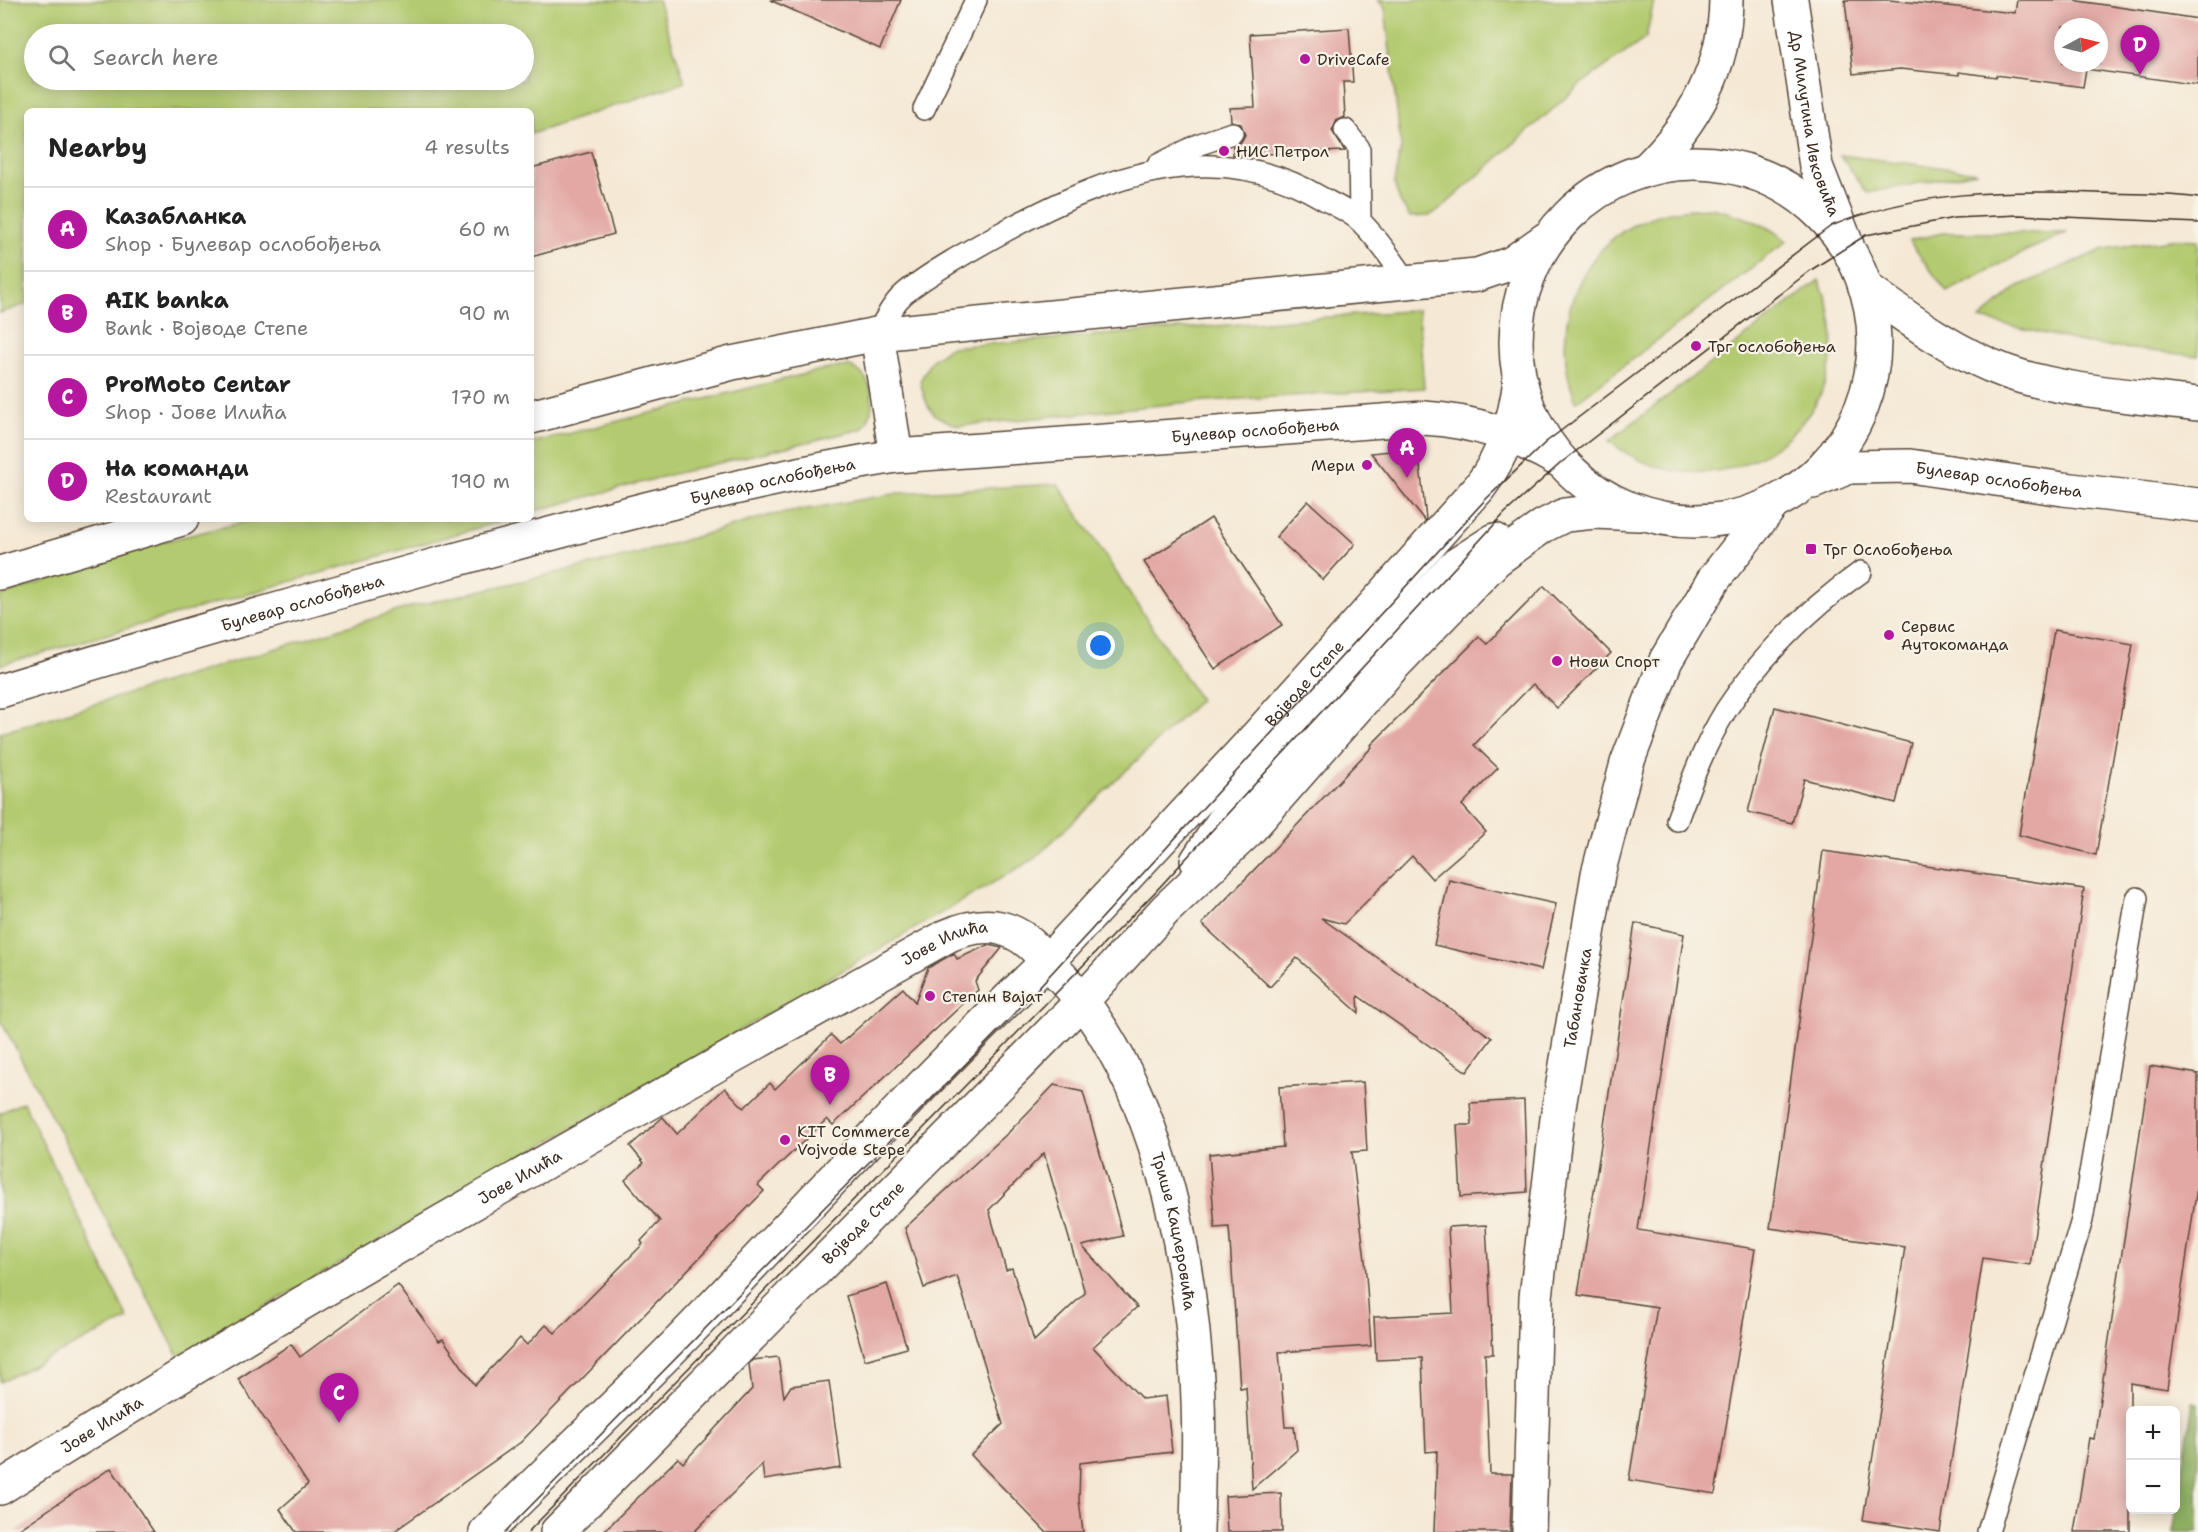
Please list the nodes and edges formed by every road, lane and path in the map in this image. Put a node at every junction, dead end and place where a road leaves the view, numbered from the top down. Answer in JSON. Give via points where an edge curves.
{"nodes":[{"id":1,"x":976,"y":0,"type":"edge"},
{"id":2,"x":1726,"y":0,"type":"edge"},
{"id":3,"x":1791,"y":0,"type":"edge"},
{"id":4,"x":924,"y":109,"type":"dead end"},
{"id":5,"x":1345,"y":130,"type":"dead end"},
{"id":6,"x":1232,"y":133,"type":"dead end"},
{"id":7,"x":1647,"y":169,"type":"junction"},
{"id":8,"x":1146,"y":171,"type":"junction"},
{"id":9,"x":1360,"y":220,"type":"junction"},
{"id":10,"x":1550,"y":236,"type":"junction"},
{"id":11,"x":1847,"y":245,"type":"junction"},
{"id":12,"x":1408,"y":283,"type":"junction"},
{"id":13,"x":1866,"y":287,"type":"junction"},
{"id":14,"x":877,"y":334,"type":"junction"},
{"id":15,"x":1520,"y":380,"type":"junction"},
{"id":16,"x":2198,"y":404,"type":"edge"},
{"id":17,"x":534,"y":416,"type":"edge"},
{"id":18,"x":1509,"y":434,"type":"junction"},
{"id":19,"x":896,"y":456,"type":"junction"},
{"id":20,"x":1562,"y":462,"type":"junction"},
{"id":21,"x":1803,"y":486,"type":"junction"},
{"id":22,"x":1772,"y":505,"type":"junction"},
{"id":23,"x":2198,"y":505,"type":"edge"},
{"id":24,"x":1639,"y":514,"type":"junction"},
{"id":25,"x":172,"y":522,"type":"edge"},
{"id":26,"x":1861,"y":572,"type":"dead end"},
{"id":27,"x":0,"y":573,"type":"edge"},
{"id":28,"x":0,"y":691,"type":"edge"},
{"id":29,"x":1677,"y":820,"type":"dead end"},
{"id":30,"x":2137,"y":898,"type":"dead end"},
{"id":31,"x":1047,"y":962,"type":"junction"},
{"id":32,"x":1083,"y":1000,"type":"junction"},
{"id":33,"x":0,"y":1488,"type":"edge"},
{"id":34,"x":486,"y":1532,"type":"edge"},
{"id":35,"x":557,"y":1532,"type":"edge"},
{"id":36,"x":1197,"y":1532,"type":"edge"},
{"id":37,"x":1529,"y":1532,"type":"edge"},
{"id":38,"x":1989,"y":1532,"type":"edge"}],
"edges":[{"from":1,"to":4,"type":"lane"},
{"from":2,"to":7,"type":"main road","via":[[1721,50],[1712,78],[1680,135]]},
{"from":3,"to":11,"type":"main road","name":"Др Милутина Ивковића","via":[[1816,166]]},
{"from":5,"to":9,"type":"lane","via":[[1359,148]]},
{"from":6,"to":8,"type":"lane"},
{"from":7,"to":10,"type":"main road","name":"Булевар ослобођења","via":[[1603,188]]},
{"from":7,"to":11,"type":"main road","name":"Булевар ослобођења","via":[[1709,163],[1771,179],[1814,207]]},
{"from":8,"to":9,"type":"lane","via":[[1200,166],[1250,169],[1297,183]]},
{"from":8,"to":14,"type":"lane","via":[[1064,199],[985,242],[904,294]]},
{"from":9,"to":12,"type":"lane"},
{"from":10,"to":12,"type":"main road","name":"Булевар ослобођења","via":[[1494,271]]},
{"from":10,"to":15,"type":"main road","name":"Булевар ослобођења","via":[[1532,269],[1520,305],[1516,342]]},
{"from":11,"to":13,"type":"main road","name":"Булевар ослобођења"},
{"from":12,"to":14,"type":"main road","name":"Булевар ослобођења"},
{"from":13,"to":16,"type":"main road","name":"Булевар ослобођења","via":[[1925,331],[2008,372],[2056,384]]},
{"from":13,"to":21,"type":"main road","name":"Булевар ослобођења","via":[[1874,354],[1858,417],[1835,455]]},
{"from":14,"to":17,"type":"main road","name":"Булевар ослобођења","via":[[732,363]]},
{"from":14,"to":19,"type":"main road"},
{"from":15,"to":18,"type":"main road","name":"Војводе Степе"},
{"from":15,"to":20,"type":"main road","name":"Булевар ослобођења","via":[[1538,429]]},
{"from":18,"to":19,"type":"main road","name":"Булевар ослобођења","via":[[1424,418]]},
{"from":18,"to":20,"type":"main road","name":"Булевар ослобођења"},
{"from":18,"to":31,"type":"main road","name":"Војводе Степе","via":[[1479,488],[1251,743]]},
{"from":19,"to":28,"type":"main road","name":"Булевар ослобођења","via":[[834,466],[607,519],[236,621]]},
{"from":20,"to":24,"type":"main road","name":"Булевар ослобођења","via":[[1596,492]]},
{"from":21,"to":22,"type":"main road","name":"Булевар ослобођења"},
{"from":21,"to":23,"type":"main road","name":"Булевар ослобођења","via":[[1849,467],[1910,466]]},
{"from":22,"to":24,"type":"main road","name":"Булевар ослобођења","via":[[1740,517],[1707,522]]},
{"from":22,"to":37,"type":"main road","name":"Табановачка","via":[[1714,579],[1666,660],[1627,763],[1598,874],[1557,1119],[1536,1297]]},
{"from":24,"to":32,"type":"main road","name":"Војводе Степе","via":[[1579,513],[1555,519],[1501,537],[1453,567],[1232,808],[1165,910]]},
{"from":25,"to":27,"type":"main road"},
{"from":26,"to":29,"type":"lane","via":[[1807,614],[1754,671],[1701,757]]},
{"from":30,"to":38,"type":"lane","via":[[2082,1220]]},
{"from":31,"to":32,"type":"main road","name":"Трише Кацлеровића"},
{"from":31,"to":33,"type":"main road","name":"Јове Илића","via":[[1018,935],[999,926],[983,925],[947,936],[562,1151],[296,1306]]},
{"from":31,"to":34,"type":"main road","name":"Војводе Степе","via":[[699,1321]]},
{"from":32,"to":35,"type":"main road","name":"Војводе Степе"},
{"from":32,"to":36,"type":"main road","name":"Трише Кацлеровића","via":[[1105,1032],[1139,1105],[1162,1169],[1180,1242],[1196,1355]]}]}
